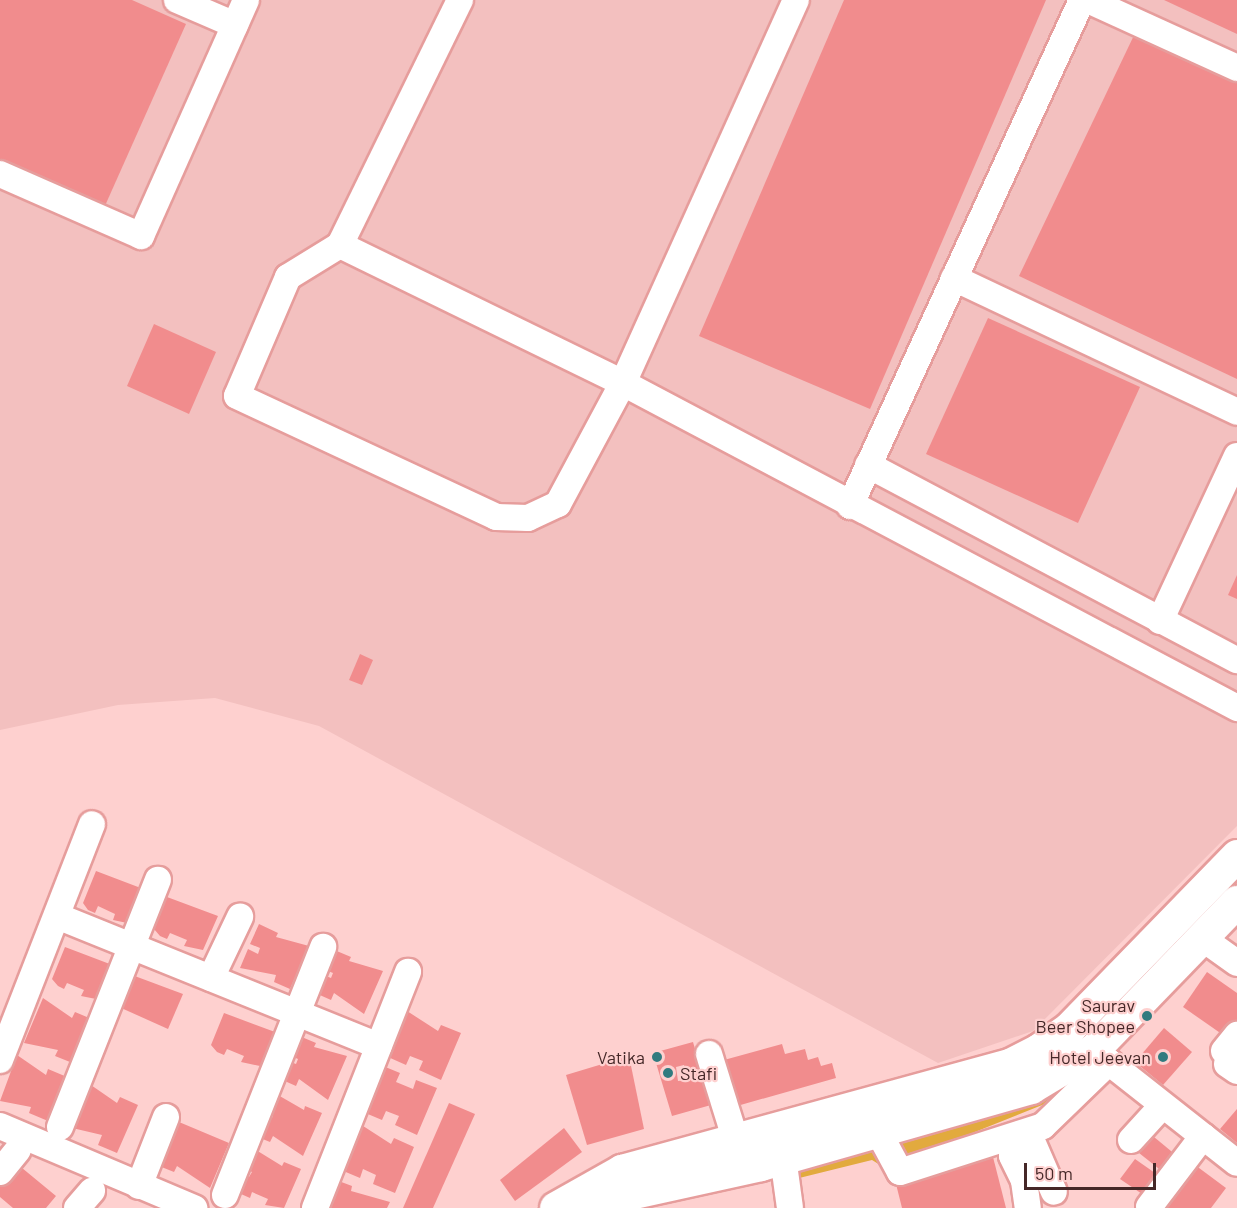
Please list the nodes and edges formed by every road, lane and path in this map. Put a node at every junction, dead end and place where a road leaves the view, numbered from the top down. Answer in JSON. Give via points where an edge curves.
{"nodes":[{"id":1,"x":177,"y":0,"type":"edge"},
{"id":2,"x":246,"y":0,"type":"edge"},
{"id":3,"x":460,"y":0,"type":"edge"},
{"id":4,"x":796,"y":0,"type":"edge"},
{"id":5,"x":1083,"y":0,"type":"edge"},
{"id":6,"x":1088,"y":0,"type":"edge"},
{"id":7,"x":235,"y":25,"type":"junction"},
{"id":8,"x":1237,"y":68,"type":"edge"},
{"id":9,"x":0,"y":174,"type":"edge"},
{"id":10,"x":340,"y":245,"type":"junction"},
{"id":11,"x":954,"y":278,"type":"junction"},
{"id":12,"x":623,"y":383,"type":"junction"},
{"id":13,"x":1237,"y":412,"type":"edge"},
{"id":14,"x":1237,"y":456,"type":"edge"},
{"id":15,"x":868,"y":465,"type":"junction"},
{"id":16,"x":850,"y":506,"type":"junction"},
{"id":17,"x":1160,"y":621,"type":"junction"},
{"id":18,"x":1237,"y":660,"type":"edge"},
{"id":19,"x":1237,"y":708,"type":"edge"},
{"id":20,"x":92,"y":824,"type":"dead end"},
{"id":21,"x":1237,"y":856,"type":"edge"},
{"id":22,"x":158,"y":880,"type":"dead end"},
{"id":23,"x":1237,"y":902,"type":"edge"},
{"id":24,"x":57,"y":916,"type":"junction"},
{"id":25,"x":240,"y":917,"type":"dead end"},
{"id":26,"x":1202,"y":938,"type":"junction"},
{"id":27,"x":133,"y":947,"type":"junction"},
{"id":28,"x":323,"y":947,"type":"dead end"},
{"id":29,"x":1237,"y":963,"type":"edge"},
{"id":30,"x":408,"y":972,"type":"dead end"},
{"id":31,"x":211,"y":978,"type":"junction"},
{"id":32,"x":298,"y":1014,"type":"junction"},
{"id":33,"x":1070,"y":1028,"type":"junction"},
{"id":34,"x":379,"y":1046,"type":"junction"},
{"id":35,"x":709,"y":1054,"type":"dead end"},
{"id":36,"x":1102,"y":1056,"type":"junction"},
{"id":37,"x":0,"y":1060,"type":"edge"},
{"id":38,"x":1163,"y":1105,"type":"junction"},
{"id":39,"x":166,"y":1117,"type":"dead end"},
{"id":40,"x":0,"y":1126,"type":"edge"},
{"id":41,"x":60,"y":1127,"type":"dead end"},
{"id":42,"x":879,"y":1133,"type":"junction"},
{"id":43,"x":1024,"y":1133,"type":"junction"},
{"id":44,"x":1203,"y":1136,"type":"junction"},
{"id":45,"x":1131,"y":1140,"type":"dead end"},
{"id":46,"x":736,"y":1142,"type":"junction"},
{"id":47,"x":18,"y":1150,"type":"dead end"},
{"id":48,"x":783,"y":1157,"type":"junction"},
{"id":49,"x":1237,"y":1163,"type":"edge"},
{"id":50,"x":0,"y":1172,"type":"edge"},
{"id":51,"x":139,"y":1186,"type":"junction"},
{"id":52,"x":1054,"y":1192,"type":"dead end"},
{"id":53,"x":225,"y":1195,"type":"dead end"},
{"id":54,"x":1149,"y":1207,"type":"edge"},
{"id":55,"x":194,"y":1208,"type":"edge"},
{"id":56,"x":315,"y":1208,"type":"edge"},
{"id":57,"x":556,"y":1208,"type":"edge"},
{"id":58,"x":599,"y":1208,"type":"edge"},
{"id":59,"x":790,"y":1208,"type":"edge"},
{"id":60,"x":1028,"y":1208,"type":"edge"}],
"edges":[{"from":1,"to":7,"type":"street"},
{"from":2,"to":7,"type":"street"},
{"from":3,"to":10,"type":"street"},
{"from":4,"to":12,"type":"street"},
{"from":5,"to":11,"type":"street"},
{"from":6,"to":8,"type":"street"},
{"from":7,"to":9,"type":"street","via":[[141,236]]},
{"from":10,"to":12,"type":"street"},
{"from":10,"to":12,"type":"street","via":[[288,277],[237,396],[496,517],[528,518],[558,504]]},
{"from":11,"to":13,"type":"street"},
{"from":11,"to":15,"type":"street"},
{"from":12,"to":16,"type":"street"},
{"from":14,"to":17,"type":"street"},
{"from":15,"to":16,"type":"street"},
{"from":15,"to":17,"type":"street"},
{"from":16,"to":19,"type":"street"},
{"from":17,"to":18,"type":"street"},
{"from":20,"to":24,"type":"street"},
{"from":21,"to":33,"type":"main road"},
{"from":22,"to":27,"type":"street"},
{"from":23,"to":26,"type":"main road"},
{"from":24,"to":27,"type":"street"},
{"from":24,"to":37,"type":"street"},
{"from":25,"to":31,"type":"street"},
{"from":26,"to":29,"type":"street"},
{"from":26,"to":36,"type":"main road"},
{"from":27,"to":31,"type":"street"},
{"from":27,"to":41,"type":"street"},
{"from":28,"to":32,"type":"street"},
{"from":30,"to":34,"type":"street"},
{"from":31,"to":32,"type":"street"},
{"from":32,"to":34,"type":"street"},
{"from":32,"to":53,"type":"street"},
{"from":33,"to":36,"type":"street"},
{"from":33,"to":46,"type":"main road","via":[[1010,1065]]},
{"from":34,"to":56,"type":"street"},
{"from":35,"to":46,"type":"street"},
{"from":36,"to":38,"type":"street"},
{"from":36,"to":42,"type":"main road","via":[[1031,1089]]},
{"from":36,"to":43,"type":"street","via":[[1043,1126]]},
{"from":38,"to":44,"type":"street"},
{"from":38,"to":45,"type":"street"},
{"from":39,"to":51,"type":"street"},
{"from":40,"to":51,"type":"street"},
{"from":42,"to":43,"type":"street","via":[[900,1172]]},
{"from":42,"to":48,"type":"main road"},
{"from":43,"to":52,"type":"street"},
{"from":43,"to":60,"type":"street","via":[[1012,1156],[1024,1180]]},
{"from":44,"to":49,"type":"street"},
{"from":44,"to":54,"type":"street"},
{"from":46,"to":57,"type":"main road","via":[[622,1171]]},
{"from":47,"to":50,"type":"street"},
{"from":48,"to":58,"type":"main road","via":[[629,1194]]},
{"from":48,"to":59,"type":"street"},
{"from":51,"to":55,"type":"street"}]}
